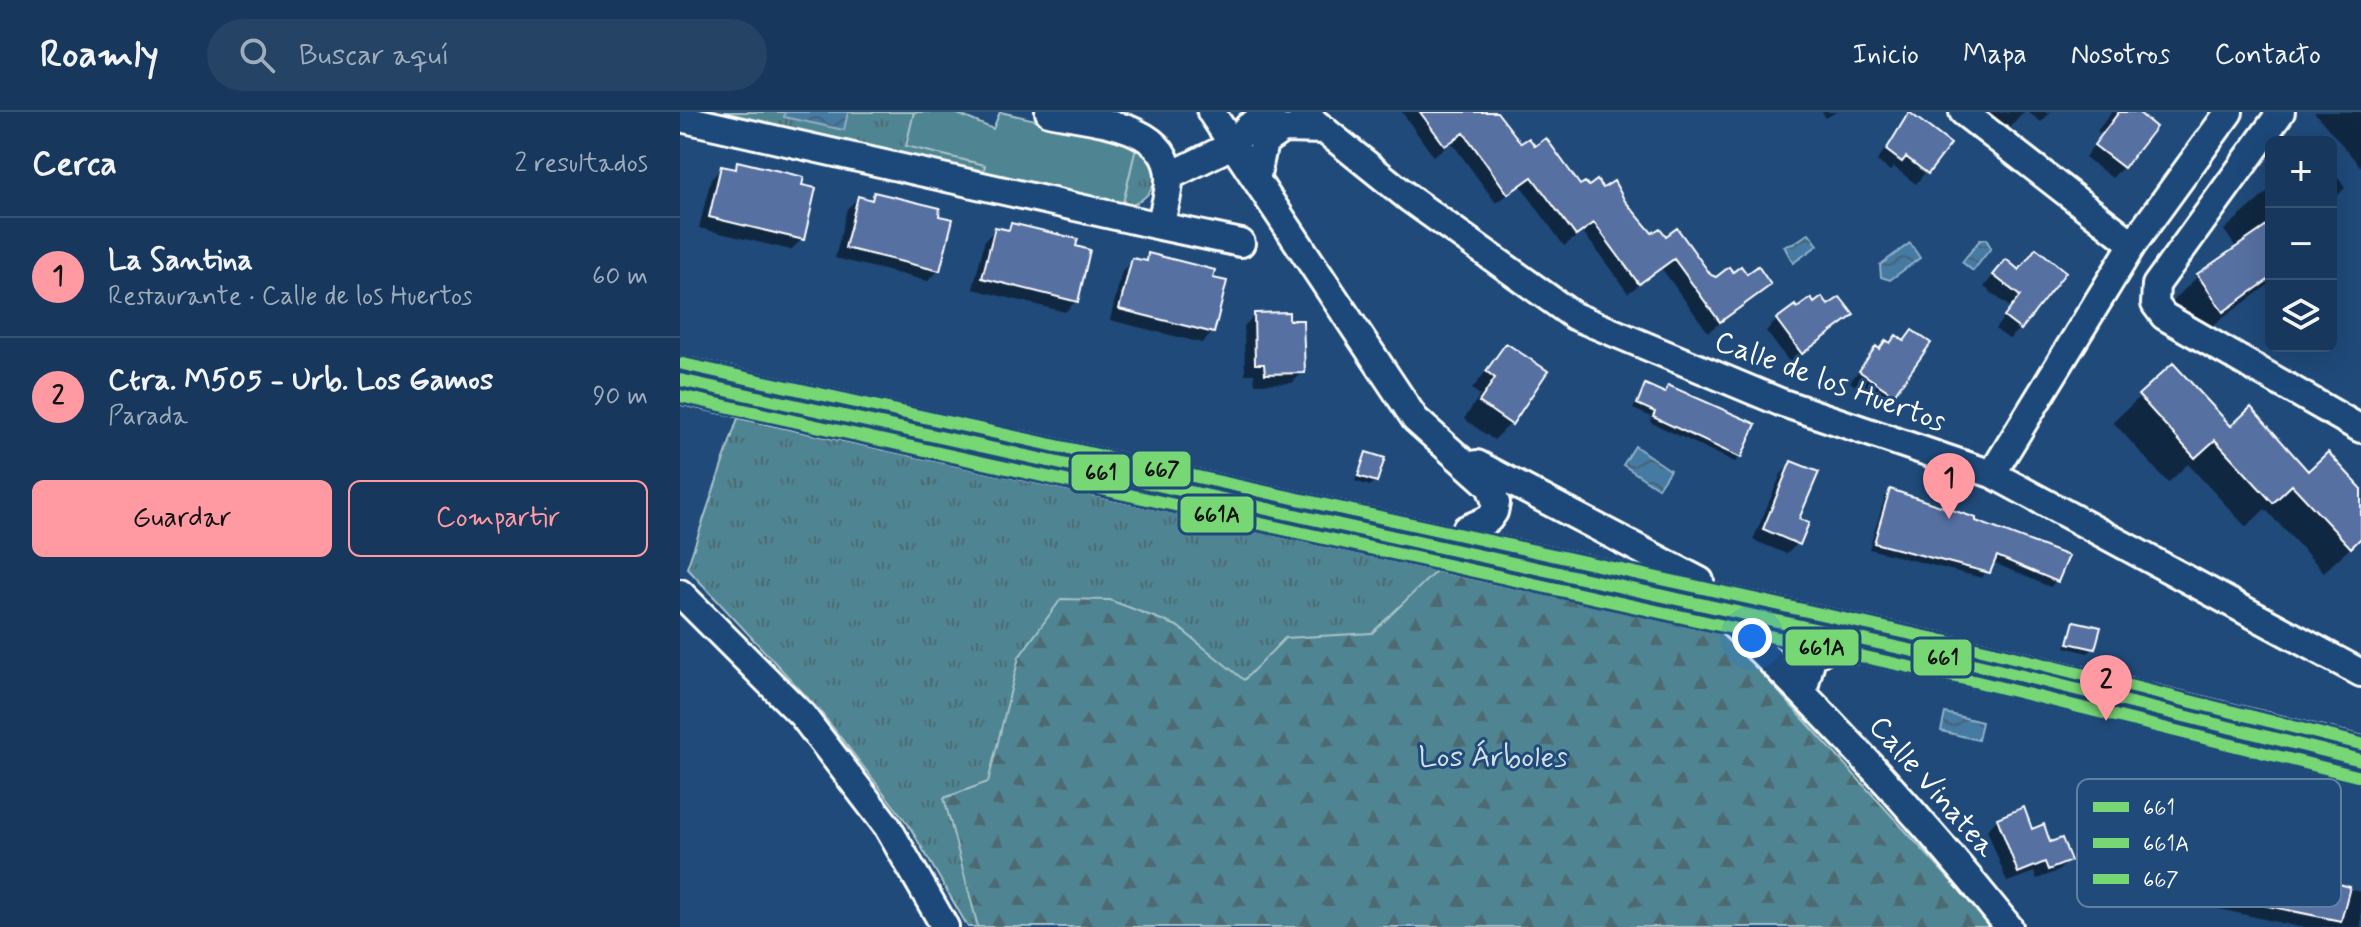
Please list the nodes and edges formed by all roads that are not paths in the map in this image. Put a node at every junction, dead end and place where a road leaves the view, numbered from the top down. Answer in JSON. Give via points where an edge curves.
{"nodes":[{"id":1,"x":1049,"y":112,"type":"edge"},
{"id":2,"x":1211,"y":112,"type":"edge"},
{"id":3,"x":1272,"y":112,"type":"edge"},
{"id":4,"x":1302,"y":112,"type":"edge"},
{"id":5,"x":1963,"y":112,"type":"edge"},
{"id":6,"x":2229,"y":112,"type":"edge"},
{"id":7,"x":2281,"y":112,"type":"edge"},
{"id":8,"x":680,"y":118,"type":"edge"},
{"id":9,"x":1325,"y":130,"type":"junction"},
{"id":10,"x":1232,"y":145,"type":"junction"},
{"id":11,"x":1170,"y":176,"type":"junction"},
{"id":12,"x":1256,"y":180,"type":"junction"},
{"id":13,"x":1160,"y":226,"type":"junction"},
{"id":14,"x":1241,"y":243,"type":"dead end"},
{"id":15,"x":2133,"y":244,"type":"junction"},
{"id":16,"x":680,"y":360,"type":"edge"},
{"id":17,"x":680,"y":380,"type":"edge"},
{"id":18,"x":2361,"y":429,"type":"edge"},
{"id":19,"x":1445,"y":446,"type":"junction"},
{"id":20,"x":1992,"y":474,"type":"junction"},
{"id":21,"x":1466,"y":529,"type":"junction"},
{"id":22,"x":680,"y":593,"type":"edge"},
{"id":23,"x":1710,"y":596,"type":"junction"},
{"id":24,"x":1982,"y":666,"type":"junction"},
{"id":25,"x":2361,"y":673,"type":"edge"},
{"id":26,"x":1803,"y":692,"type":"junction"},
{"id":27,"x":2361,"y":737,"type":"edge"},
{"id":28,"x":2361,"y":760,"type":"edge"},
{"id":29,"x":945,"y":927,"type":"edge"},
{"id":30,"x":2009,"y":927,"type":"edge"}],
"edges":[{"from":1,"to":11,"type":"street","via":[[1141,134],[1160,146]]},
{"from":2,"to":10,"type":"street"},
{"from":3,"to":10,"type":"street"},
{"from":4,"to":9,"type":"street","name":"Calle de los Huertos"},
{"from":5,"to":15,"type":"street"},
{"from":6,"to":15,"type":"street"},
{"from":7,"to":18,"type":"street","via":[[2156,285],[2155,304],[2164,316]]},
{"from":8,"to":13,"type":"street"},
{"from":9,"to":12,"type":"street","via":[[1283,129],[1264,142]]},
{"from":9,"to":20,"type":"street","name":"Calle de los Huertos","via":[[1410,199],[1574,316],[1780,402]]},
{"from":10,"to":11,"type":"street"},
{"from":10,"to":12,"type":"street"},
{"from":11,"to":13,"type":"street"},
{"from":12,"to":19,"type":"street","via":[[1415,419]]},
{"from":13,"to":14,"type":"street"},
{"from":15,"to":20,"type":"street"},
{"from":16,"to":21,"type":"highway"},
{"from":17,"to":23,"type":"highway"},
{"from":19,"to":21,"type":"street","via":[[1481,477],[1496,503],[1489,519]]},
{"from":19,"to":23,"type":"street","name":"Calle Vinatea"},
{"from":20,"to":25,"type":"street","name":"Calle de los Huertos"},
{"from":21,"to":23,"type":"highway"},
{"from":22,"to":29,"type":"street","via":[[802,715],[887,826]]},
{"from":23,"to":24,"type":"highway"},
{"from":23,"to":26,"type":"street","name":"Calle Vinatea"},
{"from":23,"to":27,"type":"highway","via":[[1987,646]]},
{"from":24,"to":26,"type":"street","via":[[1916,663],[1831,646],[1812,657]]},
{"from":24,"to":28,"type":"highway"},
{"from":26,"to":30,"type":"street","name":"Calle Vinatea","via":[[1931,830]]}]}
